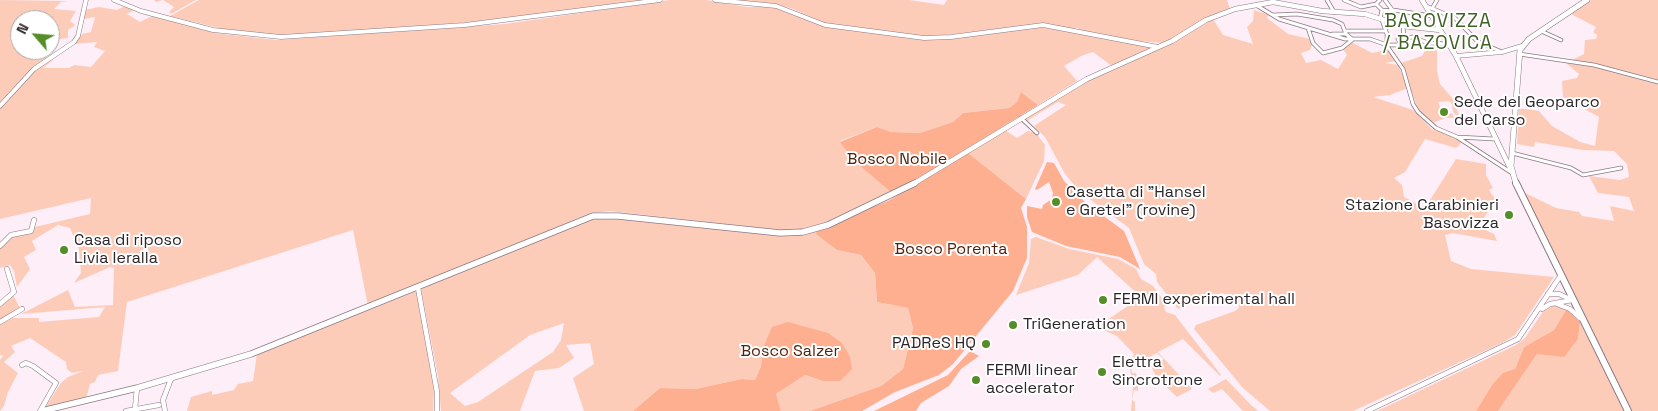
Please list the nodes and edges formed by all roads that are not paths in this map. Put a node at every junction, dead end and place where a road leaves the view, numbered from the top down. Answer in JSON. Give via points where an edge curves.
{"nodes":[{"id":1,"x":86,"y":0,"type":"edge"},
{"id":2,"x":114,"y":0,"type":"edge"},
{"id":3,"x":660,"y":0,"type":"edge"},
{"id":4,"x":715,"y":0,"type":"edge"},
{"id":5,"x":1327,"y":0,"type":"edge"},
{"id":6,"x":1344,"y":0,"type":"edge"},
{"id":7,"x":1380,"y":0,"type":"edge"},
{"id":8,"x":1385,"y":0,"type":"edge"},
{"id":9,"x":1422,"y":0,"type":"edge"},
{"id":10,"x":1437,"y":0,"type":"edge"},
{"id":11,"x":1587,"y":0,"type":"edge"},
{"id":12,"x":1264,"y":1,"type":"edge"},
{"id":13,"x":1256,"y":4,"type":"junction"},
{"id":14,"x":1376,"y":4,"type":"junction"},
{"id":15,"x":1426,"y":6,"type":"junction"},
{"id":16,"x":1361,"y":7,"type":"junction"},
{"id":17,"x":1433,"y":7,"type":"junction"},
{"id":18,"x":1382,"y":10,"type":"junction"},
{"id":19,"x":1393,"y":10,"type":"junction"},
{"id":20,"x":1334,"y":12,"type":"junction"},
{"id":21,"x":1362,"y":14,"type":"junction"},
{"id":22,"x":1273,"y":15,"type":"junction"},
{"id":23,"x":1432,"y":16,"type":"junction"},
{"id":24,"x":1334,"y":20,"type":"junction"},
{"id":25,"x":1381,"y":20,"type":"junction"},
{"id":26,"x":1403,"y":26,"type":"junction"},
{"id":27,"x":1308,"y":28,"type":"junction"},
{"id":28,"x":1440,"y":30,"type":"junction"},
{"id":29,"x":1541,"y":31,"type":"junction"},
{"id":30,"x":1346,"y":32,"type":"junction"},
{"id":31,"x":1386,"y":32,"type":"junction"},
{"id":32,"x":1330,"y":34,"type":"junction"},
{"id":33,"x":1352,"y":39,"type":"junction"},
{"id":34,"x":1398,"y":39,"type":"junction"},
{"id":35,"x":1404,"y":39,"type":"junction"},
{"id":36,"x":1561,"y":40,"type":"dead end"},
{"id":37,"x":1448,"y":44,"type":"junction"},
{"id":38,"x":1387,"y":45,"type":"junction"},
{"id":39,"x":1522,"y":46,"type":"junction"},
{"id":40,"x":1158,"y":47,"type":"junction"},
{"id":41,"x":1509,"y":51,"type":"junction"},
{"id":42,"x":1502,"y":52,"type":"junction"},
{"id":43,"x":1519,"y":54,"type":"junction"},
{"id":44,"x":1456,"y":56,"type":"junction"},
{"id":45,"x":1658,"y":82,"type":"edge"},
{"id":46,"x":0,"y":106,"type":"edge"},
{"id":47,"x":1021,"y":118,"type":"junction"},
{"id":48,"x":1037,"y":133,"type":"dead end"},
{"id":49,"x":1457,"y":137,"type":"junction"},
{"id":50,"x":1494,"y":140,"type":"junction"},
{"id":51,"x":1512,"y":153,"type":"junction"},
{"id":52,"x":1621,"y":168,"type":"dead end"},
{"id":53,"x":1512,"y":173,"type":"junction"},
{"id":54,"x":34,"y":220,"type":"dead end"},
{"id":55,"x":0,"y":246,"type":"edge"},
{"id":56,"x":8,"y":269,"type":"dead end"},
{"id":57,"x":1560,"y":275,"type":"junction"},
{"id":58,"x":418,"y":288,"type":"junction"},
{"id":59,"x":1548,"y":294,"type":"junction"},
{"id":60,"x":1572,"y":300,"type":"junction"},
{"id":61,"x":1554,"y":303,"type":"junction"},
{"id":62,"x":0,"y":304,"type":"edge"},
{"id":63,"x":22,"y":309,"type":"dead end"},
{"id":64,"x":1536,"y":315,"type":"junction"},
{"id":65,"x":1582,"y":320,"type":"junction"},
{"id":66,"x":0,"y":322,"type":"edge"},
{"id":67,"x":22,"y":364,"type":"dead end"},
{"id":68,"x":171,"y":379,"type":"junction"},
{"id":69,"x":137,"y":388,"type":"junction"},
{"id":70,"x":159,"y":405,"type":"dead end"},
{"id":71,"x":135,"y":409,"type":"junction"},
{"id":72,"x":41,"y":411,"type":"edge"},
{"id":73,"x":126,"y":411,"type":"edge"},
{"id":74,"x":166,"y":411,"type":"edge"},
{"id":75,"x":437,"y":411,"type":"edge"},
{"id":76,"x":1367,"y":411,"type":"edge"},
{"id":77,"x":1628,"y":411,"type":"edge"}],
"edges":[{"from":1,"to":46,"type":"street","via":[[77,39],[34,69]]},
{"from":2,"to":3,"type":"street","via":[[141,11],[212,30],[282,37],[465,25]]},
{"from":4,"to":40,"type":"street","via":[[776,6],[825,25],[928,38],[1043,25]]},
{"from":5,"to":20,"type":"street"},
{"from":6,"to":16,"type":"street"},
{"from":7,"to":14,"type":"street"},
{"from":8,"to":19,"type":"street"},
{"from":9,"to":15,"type":"main road"},
{"from":10,"to":17,"type":"street"},
{"from":11,"to":29,"type":"main road"},
{"from":12,"to":13,"type":"main road"},
{"from":12,"to":20,"type":"main road"},
{"from":13,"to":22,"type":"street"},
{"from":13,"to":40,"type":"main road","via":[[1220,14]]},
{"from":14,"to":16,"type":"street"},
{"from":14,"to":18,"type":"street"},
{"from":15,"to":17,"type":"street"},
{"from":15,"to":23,"type":"main road"},
{"from":16,"to":21,"type":"street"},
{"from":17,"to":42,"type":"street","via":[[1455,18],[1480,43]]},
{"from":18,"to":19,"type":"street"},
{"from":18,"to":25,"type":"street"},
{"from":19,"to":23,"type":"street"},
{"from":20,"to":21,"type":"main road"},
{"from":20,"to":24,"type":"street"},
{"from":21,"to":25,"type":"main road"},
{"from":22,"to":24,"type":"street","via":[[1297,14]]},
{"from":22,"to":27,"type":"street"},
{"from":23,"to":28,"type":"main road"},
{"from":24,"to":30,"type":"street","via":[[1342,24]]},
{"from":25,"to":26,"type":"main road"},
{"from":25,"to":31,"type":"street"},
{"from":26,"to":28,"type":"main road"},
{"from":26,"to":35,"type":"street"},
{"from":27,"to":32,"type":"street"},
{"from":27,"to":33,"type":"street","via":[[1314,45],[1323,53],[1342,48]]},
{"from":28,"to":37,"type":"main road"},
{"from":29,"to":36,"type":"street"},
{"from":29,"to":39,"type":"main road"},
{"from":30,"to":31,"type":"street"},
{"from":30,"to":32,"type":"street"},
{"from":30,"to":33,"type":"street"},
{"from":31,"to":34,"type":"street"},
{"from":31,"to":38,"type":"street"},
{"from":32,"to":33,"type":"street"},
{"from":33,"to":38,"type":"street","via":[[1370,39]]},
{"from":34,"to":35,"type":"street"},
{"from":34,"to":38,"type":"street","via":[[1400,45]]},
{"from":35,"to":37,"type":"street","via":[[1415,37],[1428,43]]},
{"from":37,"to":44,"type":"main road"},
{"from":38,"to":49,"type":"street","via":[[1403,69],[1414,108],[1436,128]]},
{"from":39,"to":41,"type":"street"},
{"from":39,"to":43,"type":"main road"},
{"from":40,"to":47,"type":"main road","via":[[1087,79]]},
{"from":41,"to":42,"type":"street"},
{"from":41,"to":43,"type":"street"},
{"from":42,"to":44,"type":"street"},
{"from":43,"to":45,"type":"street","via":[[1594,65]]},
{"from":43,"to":51,"type":"main road"},
{"from":44,"to":50,"type":"main road"},
{"from":47,"to":48,"type":"street"},
{"from":47,"to":58,"type":"main road","via":[[894,196],[813,230],[780,233],[593,216]]},
{"from":49,"to":50,"type":"street"},
{"from":49,"to":53,"type":"street"},
{"from":50,"to":53,"type":"main road"},
{"from":51,"to":52,"type":"street","via":[[1571,168],[1581,175]]},
{"from":51,"to":53,"type":"main road"},
{"from":53,"to":57,"type":"main road"},
{"from":54,"to":55,"type":"street","via":[[31,231],[11,235]]},
{"from":56,"to":62,"type":"street","via":[[14,292]]},
{"from":57,"to":59,"type":"street"},
{"from":57,"to":60,"type":"main road"},
{"from":58,"to":68,"type":"main road","via":[[269,347]]},
{"from":58,"to":75,"type":"street","via":[[437,392]]},
{"from":59,"to":60,"type":"street","via":[[1559,294]]},
{"from":59,"to":64,"type":"street"},
{"from":60,"to":61,"type":"street"},
{"from":60,"to":65,"type":"main road"},
{"from":61,"to":64,"type":"street","via":[[1546,305]]},
{"from":61,"to":65,"type":"street","via":[[1570,309]]},
{"from":63,"to":66,"type":"street"},
{"from":64,"to":76,"type":"street","via":[[1523,335],[1512,344]]},
{"from":65,"to":77,"type":"main road"},
{"from":67,"to":72,"type":"street","via":[[33,366],[56,384]]},
{"from":68,"to":69,"type":"main road"},
{"from":68,"to":74,"type":"street","via":[[163,400]]},
{"from":69,"to":71,"type":"street"},
{"from":69,"to":72,"type":"main road"},
{"from":70,"to":71,"type":"street"},
{"from":71,"to":73,"type":"street"}]}
